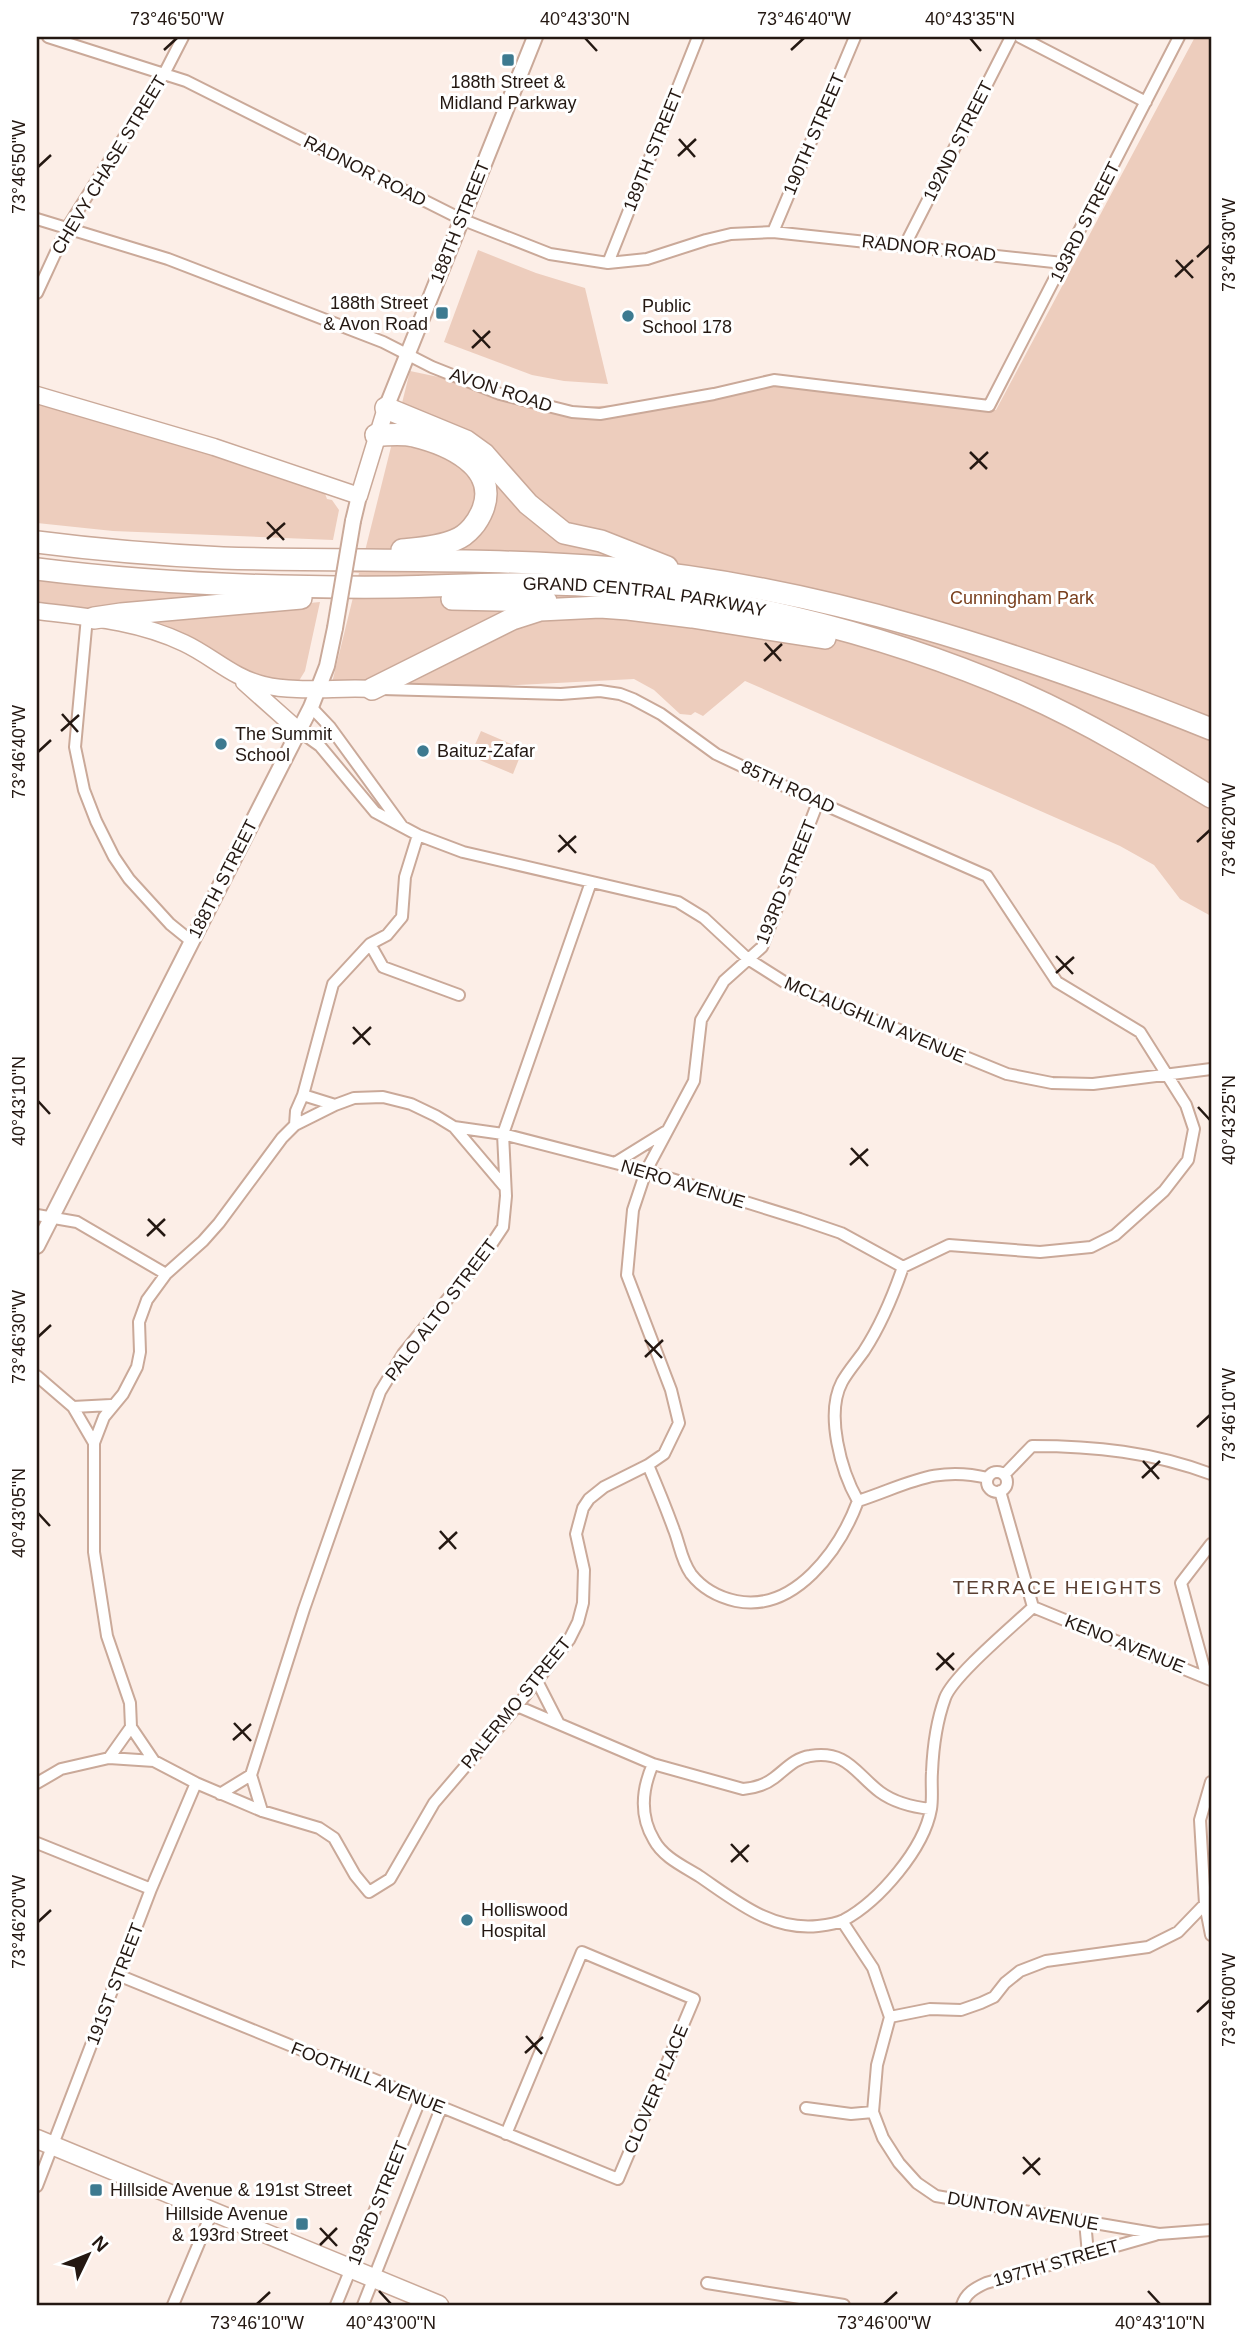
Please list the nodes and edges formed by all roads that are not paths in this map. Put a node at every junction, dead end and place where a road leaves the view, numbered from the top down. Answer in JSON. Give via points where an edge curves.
{"nodes":[{"id":1,"x":48,"y":37,"type":"edge"},
{"id":2,"x":183,"y":37,"type":"edge"},
{"id":3,"x":535,"y":37,"type":"edge"},
{"id":4,"x":698,"y":37,"type":"edge"},
{"id":5,"x":855,"y":37,"type":"edge"},
{"id":6,"x":1011,"y":37,"type":"edge"},
{"id":7,"x":1020,"y":37,"type":"edge"},
{"id":8,"x":1180,"y":37,"type":"edge"},
{"id":9,"x":164,"y":74,"type":"junction"},
{"id":10,"x":1146,"y":102,"type":"junction"},
{"id":11,"x":37,"y":219,"type":"edge"},
{"id":12,"x":461,"y":219,"type":"junction"},
{"id":13,"x":67,"y":228,"type":"junction"},
{"id":14,"x":773,"y":232,"type":"junction"},
{"id":15,"x":905,"y":244,"type":"junction"},
{"id":16,"x":1063,"y":263,"type":"junction"},
{"id":17,"x":608,"y":264,"type":"junction"},
{"id":18,"x":37,"y":293,"type":"edge"},
{"id":19,"x":407,"y":354,"type":"junction"},
{"id":20,"x":37,"y":395,"type":"edge"},
{"id":21,"x":989,"y":406,"type":"joint"},
{"id":22,"x":386,"y":408,"type":"junction"},
{"id":23,"x":376,"y":435,"type":"junction"},
{"id":24,"x":359,"y":496,"type":"junction"},
{"id":25,"x":37,"y":542,"type":"edge"},
{"id":26,"x":322,"y":559,"type":"junction"},
{"id":27,"x":37,"y":569,"type":"edge"},
{"id":28,"x":699,"y":579,"type":"junction"},
{"id":29,"x":600,"y":607,"type":"junction"},
{"id":30,"x":37,"y":611,"type":"edge"},
{"id":31,"x":91,"y":618,"type":"junction"},
{"id":32,"x":900,"y":648,"type":"junction"},
{"id":33,"x":240,"y":678,"type":"junction"},
{"id":34,"x":320,"y":687,"type":"junction"},
{"id":35,"x":372,"y":689,"type":"junction"},
{"id":36,"x":1116,"y":693,"type":"junction"},
{"id":37,"x":311,"y":707,"type":"junction"},
{"id":38,"x":1211,"y":729,"type":"edge"},
{"id":39,"x":299,"y":731,"type":"junction"},
{"id":40,"x":1211,"y":742,"type":"edge"},
{"id":41,"x":1143,"y":756,"type":"junction"},
{"id":42,"x":1211,"y":783,"type":"edge"},
{"id":43,"x":1211,"y":797,"type":"edge"},
{"id":44,"x":818,"y":802,"type":"junction"},
{"id":45,"x":404,"y":828,"type":"junction"},
{"id":46,"x":418,"y":835,"type":"junction"},
{"id":47,"x":591,"y":882,"type":"junction"},
{"id":48,"x":191,"y":941,"type":"junction"},
{"id":49,"x":370,"y":944,"type":"junction"},
{"id":50,"x":748,"y":959,"type":"junction"},
{"id":51,"x":459,"y":995,"type":"dead end"},
{"id":52,"x":1211,"y":1069,"type":"edge"},
{"id":53,"x":1169,"y":1075,"type":"junction"},
{"id":54,"x":303,"y":1096,"type":"junction"},
{"id":55,"x":335,"y":1105,"type":"junction"},
{"id":56,"x":295,"y":1125,"type":"junction"},
{"id":57,"x":454,"y":1128,"type":"junction"},
{"id":58,"x":667,"y":1131,"type":"junction"},
{"id":59,"x":503,"y":1134,"type":"junction"},
{"id":60,"x":615,"y":1163,"type":"junction"},
{"id":61,"x":646,"y":1171,"type":"junction"},
{"id":62,"x":504,"y":1186,"type":"junction"},
{"id":63,"x":44,"y":1216,"type":"edge"},
{"id":64,"x":37,"y":1246,"type":"edge"},
{"id":65,"x":903,"y":1267,"type":"junction"},
{"id":66,"x":166,"y":1274,"type":"junction"},
{"id":67,"x":37,"y":1376,"type":"edge"},
{"id":68,"x":111,"y":1405,"type":"junction"},
{"id":69,"x":73,"y":1407,"type":"junction"},
{"id":70,"x":94,"y":1443,"type":"junction"},
{"id":71,"x":648,"y":1465,"type":"junction"},
{"id":72,"x":1211,"y":1474,"type":"edge"},
{"id":73,"x":1004,"y":1475,"type":"junction"},
{"id":74,"x":988,"y":1478,"type":"junction"},
{"id":75,"x":1000,"y":1491,"type":"junction"},
{"id":76,"x":858,"y":1501,"type":"junction"},
{"id":77,"x":1211,"y":1544,"type":"edge"},
{"id":78,"x":1033,"y":1607,"type":"junction"},
{"id":79,"x":1210,"y":1677,"type":"edge"},
{"id":80,"x":537,"y":1681,"type":"junction"},
{"id":81,"x":517,"y":1706,"type":"junction"},
{"id":82,"x":558,"y":1722,"type":"junction"},
{"id":83,"x":131,"y":1727,"type":"junction"},
{"id":84,"x":108,"y":1758,"type":"junction"},
{"id":85,"x":155,"y":1761,"type":"junction"},
{"id":86,"x":653,"y":1764,"type":"junction"},
{"id":87,"x":251,"y":1775,"type":"junction"},
{"id":88,"x":1211,"y":1782,"type":"edge"},
{"id":89,"x":37,"y":1783,"type":"edge"},
{"id":90,"x":196,"y":1783,"type":"junction"},
{"id":91,"x":220,"y":1794,"type":"junction"},
{"id":92,"x":931,"y":1809,"type":"junction"},
{"id":93,"x":262,"y":1811,"type":"junction"},
{"id":94,"x":37,"y":1843,"type":"edge"},
{"id":95,"x":151,"y":1889,"type":"junction"},
{"id":96,"x":1208,"y":1908,"type":"edge"},
{"id":97,"x":842,"y":1921,"type":"junction"},
{"id":98,"x":1211,"y":1935,"type":"edge"},
{"id":99,"x":118,"y":1975,"type":"junction"},
{"id":100,"x":890,"y":2017,"type":"junction"},
{"id":101,"x":420,"y":2100,"type":"junction"},
{"id":102,"x":441,"y":2108,"type":"junction"},
{"id":103,"x":806,"y":2108,"type":"dead end"},
{"id":104,"x":873,"y":2112,"type":"junction"},
{"id":105,"x":506,"y":2134,"type":"junction"},
{"id":106,"x":44,"y":2142,"type":"edge"},
{"id":107,"x":389,"y":2179,"type":"junction"},
{"id":108,"x":618,"y":2179,"type":"joint"},
{"id":109,"x":37,"y":2186,"type":"edge"},
{"id":110,"x":409,"y":2188,"type":"junction"},
{"id":111,"x":212,"y":2212,"type":"junction"},
{"id":112,"x":1086,"y":2221,"type":"junction"},
{"id":113,"x":1211,"y":2230,"type":"edge"},
{"id":114,"x":1159,"y":2234,"type":"junction"},
{"id":115,"x":1088,"y":2254,"type":"junction"},
{"id":116,"x":352,"y":2269,"type":"junction"},
{"id":117,"x":374,"y":2279,"type":"junction"},
{"id":118,"x":707,"y":2283,"type":"dead end"},
{"id":119,"x":173,"y":2305,"type":"edge"},
{"id":120,"x":336,"y":2305,"type":"edge"},
{"id":121,"x":363,"y":2305,"type":"edge"},
{"id":122,"x":439,"y":2305,"type":"edge"},
{"id":123,"x":845,"y":2305,"type":"edge"},
{"id":124,"x":962,"y":2305,"type":"edge"}],
"edges":[{"from":1,"to":9,"type":"street","name":"RADNOR ROAD"},
{"from":2,"to":9,"type":"street","name":"CHEVY CHASE STREET"},
{"from":3,"to":12,"type":"street","name":"188TH STREET"},
{"from":4,"to":17,"type":"street","name":"189TH STREET"},
{"from":5,"to":14,"type":"street","name":"190TH STREET"},
{"from":6,"to":15,"type":"street","name":"192ND STREET"},
{"from":7,"to":10,"type":"street"},
{"from":8,"to":10,"type":"street","name":"193RD STREET"},
{"from":9,"to":12,"type":"street","name":"RADNOR ROAD"},
{"from":9,"to":13,"type":"street","name":"CHEVY CHASE STREET"},
{"from":10,"to":16,"type":"street","name":"193RD STREET"},
{"from":11,"to":13,"type":"street","name":"AVON ROAD"},
{"from":12,"to":17,"type":"street","name":"RADNOR ROAD","via":[[550,254]]},
{"from":12,"to":19,"type":"street","name":"188TH STREET"},
{"from":13,"to":18,"type":"street","name":"CHEVY CHASE STREET"},
{"from":13,"to":19,"type":"street","name":"AVON ROAD","via":[[168,259]]},
{"from":14,"to":15,"type":"street","name":"RADNOR ROAD"},
{"from":14,"to":17,"type":"street","name":"RADNOR ROAD","via":[[731,234],[648,259]]},
{"from":15,"to":16,"type":"street","name":"RADNOR ROAD"},
{"from":16,"to":21,"type":"street","name":"193RD STREET"},
{"from":19,"to":21,"type":"street","name":"AVON ROAD","via":[[499,394],[572,412],[600,414],[774,380]]},
{"from":19,"to":22,"type":"street","name":"188TH STREET"},
{"from":20,"to":24,"type":"main road"},
{"from":22,"to":23,"type":"main road"},
{"from":22,"to":28,"type":"highway","via":[[466,441],[491,461],[528,504],[565,533],[601,541]]},
{"from":23,"to":24,"type":"main road"},
{"from":23,"to":26,"type":"highway","via":[[412,435],[467,458],[484,482],[482,513],[457,540]]},
{"from":24,"to":34,"type":"street","name":"188TH STREET","bridge":true},
{"from":25,"to":26,"type":"highway","name":"GRAND CENTRAL PARKWAY","via":[[115,552]]},
{"from":26,"to":28,"type":"highway","name":"GRAND CENTRAL PARKWAY","via":[[536,563]]},
{"from":27,"to":32,"type":"highway","name":"GRAND CENTRAL PARKWAY","via":[[214,584],[595,587],[771,612]]},
{"from":28,"to":36,"type":"highway","name":"GRAND CENTRAL PARKWAY","via":[[788,593],[881,616]]},
{"from":29,"to":31,"type":"highway","via":[[538,601],[311,597]]},
{"from":29,"to":32,"type":"highway"},
{"from":29,"to":35,"type":"highway","via":[[552,608],[521,615]]},
{"from":30,"to":31,"type":"main road"},
{"from":31,"to":33,"type":"main road","via":[[167,635]]},
{"from":31,"to":48,"type":"street","via":[[75,747],[85,790],[96,821],[129,879]]},
{"from":32,"to":41,"type":"highway","name":"GRAND CENTRAL PARKWAY","via":[[1025,695]]},
{"from":33,"to":34,"type":"main road","via":[[285,688]]},
{"from":33,"to":39,"type":"main road"},
{"from":34,"to":35,"type":"main road","name":"85TH ROAD"},
{"from":34,"to":37,"type":"street","name":"188TH STREET"},
{"from":35,"to":44,"type":"street","name":"85TH ROAD","via":[[620,694],[661,714],[716,754]]},
{"from":36,"to":38,"type":"highway","name":"GRAND CENTRAL PARKWAY"},
{"from":36,"to":40,"type":"highway"},
{"from":37,"to":39,"type":"street","name":"188TH STREET"},
{"from":37,"to":45,"type":"street","name":"MCLAUGHLIN AVENUE"},
{"from":39,"to":45,"type":"street","name":"MCLAUGHLIN AVENUE","via":[[320,746],[375,812]]},
{"from":39,"to":48,"type":"street","name":"188TH STREET"},
{"from":41,"to":42,"type":"highway"},
{"from":41,"to":43,"type":"highway","name":"GRAND CENTRAL PARKWAY"},
{"from":44,"to":50,"type":"street","name":"193RD STREET","via":[[762,947]]},
{"from":44,"to":53,"type":"street","name":"85TH ROAD","via":[[987,876],[1057,982],[1140,1032]]},
{"from":45,"to":46,"type":"street","name":"MCLAUGHLIN AVENUE"},
{"from":46,"to":47,"type":"street","name":"MCLAUGHLIN AVENUE","via":[[463,852]]},
{"from":46,"to":49,"type":"street","via":[[405,877],[402,917]]},
{"from":47,"to":50,"type":"street","name":"MCLAUGHLIN AVENUE","via":[[687,906]]},
{"from":47,"to":59,"type":"street","name":"PALO ALTO STREET"},
{"from":48,"to":63,"type":"street","name":"188TH STREET"},
{"from":49,"to":51,"type":"street","via":[[383,967]]},
{"from":49,"to":54,"type":"street","via":[[333,984]]},
{"from":50,"to":53,"type":"street","name":"MCLAUGHLIN AVENUE","via":[[803,991],[1007,1074],[1077,1084]]},
{"from":50,"to":58,"type":"street","name":"PALERMO STREET","via":[[724,981],[701,1020],[694,1081]]},
{"from":52,"to":53,"type":"street","name":"MCLAUGHLIN AVENUE"},
{"from":53,"to":65,"type":"street","name":"85TH ROAD","via":[[1194,1129],[1188,1160],[1164,1191],[1115,1235],[1091,1247],[1041,1252],[949,1245]]},
{"from":54,"to":55,"type":"street","name":"NERO AVENUE"},
{"from":54,"to":56,"type":"street"},
{"from":55,"to":56,"type":"street","name":"NERO AVENUE"},
{"from":55,"to":57,"type":"street","name":"NERO AVENUE","via":[[354,1098],[383,1097],[411,1104]]},
{"from":56,"to":66,"type":"street","via":[[204,1241]]},
{"from":57,"to":59,"type":"street","name":"NERO AVENUE"},
{"from":57,"to":62,"type":"street","name":"NERO AVENUE"},
{"from":58,"to":60,"type":"street"},
{"from":58,"to":61,"type":"street","name":"PALERMO STREET"},
{"from":59,"to":60,"type":"street","name":"NERO AVENUE"},
{"from":59,"to":62,"type":"street","name":"PALO ALTO STREET"},
{"from":60,"to":61,"type":"street","name":"NERO AVENUE"},
{"from":61,"to":65,"type":"street","name":"NERO AVENUE","via":[[841,1234]]},
{"from":61,"to":71,"type":"street","name":"PALERMO STREET","via":[[633,1210],[627,1275],[671,1390],[678,1423],[664,1454]]},
{"from":62,"to":87,"type":"street","name":"PALO ALTO STREET","via":[[503,1227],[403,1354],[380,1392]]},
{"from":63,"to":64,"type":"street","name":"188TH STREET"},
{"from":63,"to":66,"type":"street","via":[[77,1222]]},
{"from":65,"to":76,"type":"street","via":[[881,1321],[841,1383],[836,1407],[839,1453]]},
{"from":66,"to":68,"type":"street","via":[[147,1300],[139,1322],[138,1367]]},
{"from":67,"to":69,"type":"street"},
{"from":68,"to":69,"type":"street"},
{"from":68,"to":70,"type":"street"},
{"from":69,"to":70,"type":"street"},
{"from":70,"to":83,"type":"street","via":[[94,1552],[107,1636],[131,1703]]},
{"from":71,"to":76,"type":"street","via":[[680,1554],[693,1576],[713,1593],[746,1603],[771,1600],[819,1567],[841,1538]]},
{"from":71,"to":80,"type":"street","name":"PALERMO STREET","via":[[604,1487],[583,1508],[576,1534],[584,1570],[578,1622]]},
{"from":72,"to":73,"type":"street","via":[[1141,1454],[1080,1446],[1032,1446]]},
{"from":73,"to":74,"type":"street","via":[[996,1472]]},
{"from":73,"to":75,"type":"street","via":[[1007,1482]]},
{"from":74,"to":75,"type":"street","via":[[990,1489]]},
{"from":74,"to":76,"type":"street","via":[[960,1472],[936,1474]]},
{"from":75,"to":78,"type":"street"},
{"from":77,"to":79,"type":"street","via":[[1181,1583]]},
{"from":78,"to":79,"type":"street","name":"KENO AVENUE"},
{"from":78,"to":92,"type":"street","via":[[946,1696],[932,1768]]},
{"from":80,"to":81,"type":"street","name":"PALERMO STREET"},
{"from":80,"to":82,"type":"street"},
{"from":81,"to":82,"type":"street"},
{"from":81,"to":93,"type":"street","name":"PALERMO STREET","via":[[434,1803],[390,1879],[369,1892],[334,1838],[319,1828]]},
{"from":82,"to":86,"type":"street"},
{"from":83,"to":84,"type":"street"},
{"from":83,"to":85,"type":"street"},
{"from":84,"to":85,"type":"street"},
{"from":84,"to":89,"type":"street","via":[[61,1769]]},
{"from":85,"to":90,"type":"street"},
{"from":86,"to":92,"type":"street","via":[[743,1789],[772,1780],[799,1759],[835,1756],[890,1798]]},
{"from":86,"to":97,"type":"street","via":[[643,1801],[662,1852],[768,1920],[806,1927]]},
{"from":87,"to":91,"type":"street"},
{"from":87,"to":93,"type":"street"},
{"from":88,"to":96,"type":"street","via":[[1200,1820]]},
{"from":90,"to":91,"type":"street"},
{"from":90,"to":95,"type":"street","name":"191ST STREET"},
{"from":91,"to":93,"type":"street"},
{"from":92,"to":97,"type":"street","via":[[901,1868],[880,1892]]},
{"from":94,"to":95,"type":"street"},
{"from":95,"to":99,"type":"street","name":"191ST STREET"},
{"from":96,"to":98,"type":"street"},
{"from":96,"to":100,"type":"street","via":[[1148,1947],[1046,1961],[1020,1971],[994,1997],[981,2003],[961,2010],[930,2009]]},
{"from":97,"to":100,"type":"street","via":[[873,1968]]},
{"from":99,"to":101,"type":"street","name":"FOOTHILL AVENUE"},
{"from":99,"to":106,"type":"street","name":"191ST STREET"},
{"from":100,"to":104,"type":"street","name":"DUNTON AVENUE","via":[[877,2065]]},
{"from":101,"to":102,"type":"street","name":"FOOTHILL AVENUE"},
{"from":101,"to":107,"type":"street","name":"193RD STREET"},
{"from":102,"to":105,"type":"street","name":"FOOTHILL AVENUE"},
{"from":102,"to":110,"type":"street","name":"193RD STREET"},
{"from":103,"to":104,"type":"street"},
{"from":104,"to":112,"type":"street","name":"DUNTON AVENUE","via":[[899,2163],[936,2196]]},
{"from":105,"to":108,"type":"street","name":"FOOTHILL AVENUE"},
{"from":105,"to":108,"type":"street","name":"CLOVER PLACE","via":[[582,1952],[694,1999]]},
{"from":106,"to":109,"type":"street","name":"191ST STREET"},
{"from":106,"to":111,"type":"main road"},
{"from":107,"to":110,"type":"street"},
{"from":107,"to":116,"type":"street","name":"193RD STREET"},
{"from":110,"to":117,"type":"street","name":"193RD STREET"},
{"from":111,"to":116,"type":"main road"},
{"from":111,"to":119,"type":"street"},
{"from":112,"to":114,"type":"street","name":"DUNTON AVENUE"},
{"from":112,"to":115,"type":"street"},
{"from":113,"to":114,"type":"street","name":"DUNTON AVENUE"},
{"from":114,"to":115,"type":"street","name":"197TH STREET"},
{"from":115,"to":124,"type":"street","name":"197TH STREET","via":[[986,2283],[975,2288]]},
{"from":116,"to":117,"type":"main road"},
{"from":116,"to":120,"type":"street","name":"193RD STREET"},
{"from":117,"to":121,"type":"street","name":"193RD STREET"},
{"from":117,"to":122,"type":"main road"},
{"from":118,"to":123,"type":"street"}]}
